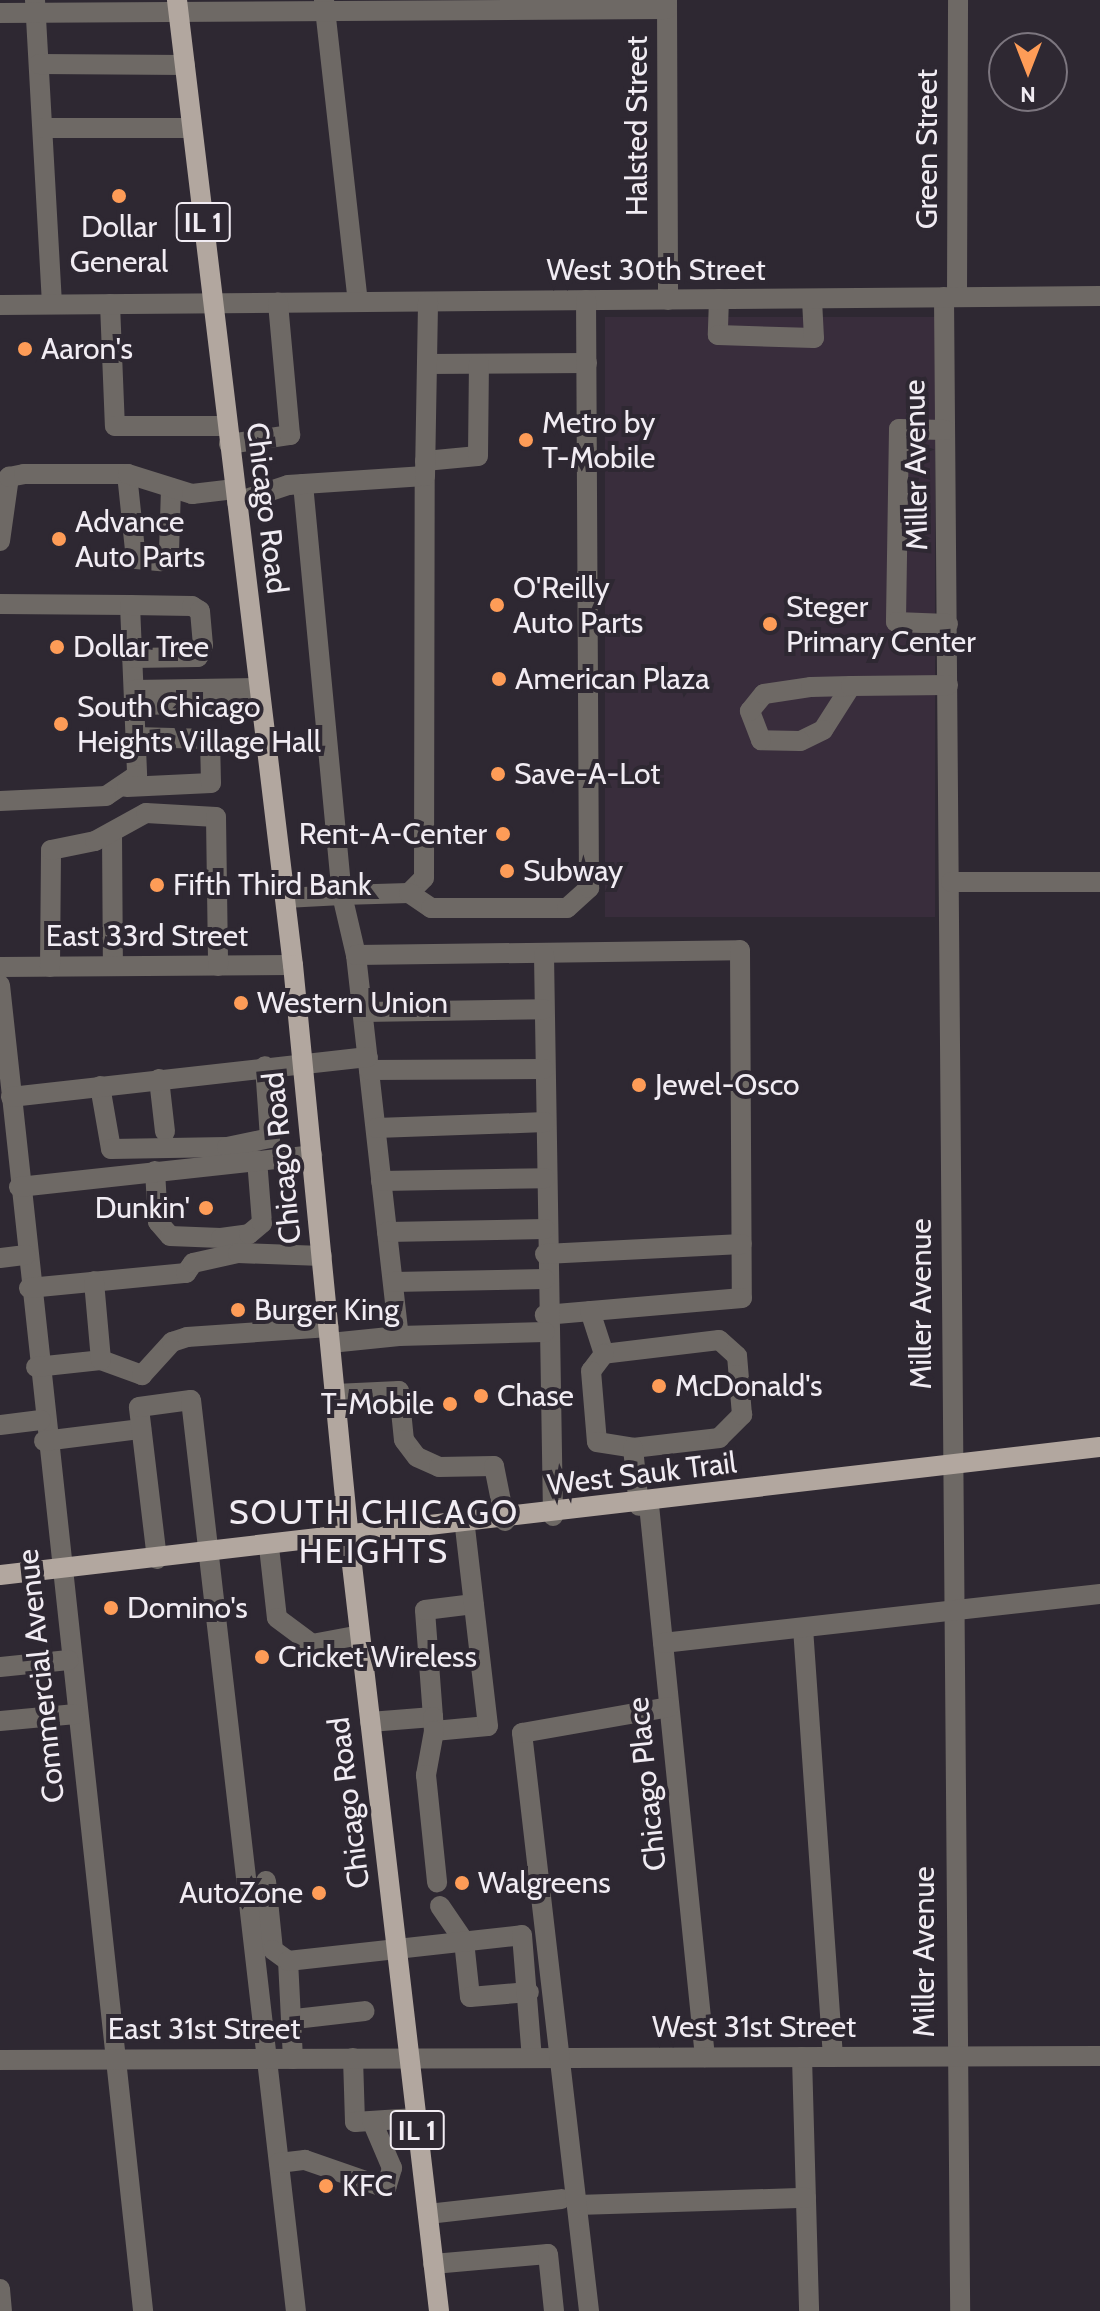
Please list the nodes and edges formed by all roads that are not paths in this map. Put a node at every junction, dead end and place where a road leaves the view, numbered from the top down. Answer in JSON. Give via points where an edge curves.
{"nodes":[{"id":1,"x":958,"y":0,"type":"edge"},
{"id":2,"x":325,"y":5,"type":"edge"},
{"id":3,"x":667,"y":5,"type":"edge"},
{"id":4,"x":36,"y":6,"type":"edge"},
{"id":5,"x":178,"y":6,"type":"edge"},
{"id":6,"x":0,"y":13,"type":"edge"},
{"id":7,"x":39,"y":64,"type":"junction"},
{"id":8,"x":185,"y":65,"type":"junction"},
{"id":9,"x":43,"y":128,"type":"junction"},
{"id":10,"x":192,"y":128,"type":"junction"},
{"id":11,"x":1100,"y":296,"type":"edge"},
{"id":12,"x":950,"y":297,"type":"junction"},
{"id":13,"x":719,"y":299,"type":"junction"},
{"id":14,"x":812,"y":299,"type":"junction"},
{"id":15,"x":586,"y":300,"type":"junction"},
{"id":16,"x":668,"y":300,"type":"junction"},
{"id":17,"x":358,"y":302,"type":"junction"},
{"id":18,"x":428,"y":302,"type":"junction"},
{"id":19,"x":212,"y":303,"type":"junction"},
{"id":20,"x":278,"y":303,"type":"junction"},
{"id":21,"x":52,"y":304,"type":"junction"},
{"id":22,"x":110,"y":304,"type":"junction"},
{"id":23,"x":0,"y":305,"type":"edge"},
{"id":24,"x":587,"y":363,"type":"junction"},
{"id":25,"x":427,"y":364,"type":"junction"},
{"id":26,"x":479,"y":364,"type":"junction"},
{"id":27,"x":945,"y":430,"type":"junction"},
{"id":28,"x":228,"y":435,"type":"junction"},
{"id":29,"x":425,"y":468,"type":"junction"},
{"id":30,"x":127,"y":474,"type":"junction"},
{"id":31,"x":303,"y":484,"type":"junction"},
{"id":32,"x":171,"y":488,"type":"junction"},
{"id":33,"x":236,"y":495,"type":"junction"},
{"id":34,"x":0,"y":541,"type":"edge"},
{"id":35,"x":0,"y":604,"type":"edge"},
{"id":36,"x":130,"y":605,"type":"junction"},
{"id":37,"x":948,"y":624,"type":"junction"},
{"id":38,"x":132,"y":658,"type":"junction"},
{"id":39,"x":948,"y":685,"type":"junction"},
{"id":40,"x":851,"y":686,"type":"junction"},
{"id":41,"x":260,"y":696,"type":"junction"},
{"id":42,"x":134,"y":698,"type":"junction"},
{"id":43,"x":135,"y":737,"type":"junction"},
{"id":44,"x":127,"y":787,"type":"junction"},
{"id":45,"x":0,"y":801,"type":"edge"},
{"id":46,"x":112,"y":834,"type":"junction"},
{"id":47,"x":951,"y":882,"type":"junction"},
{"id":48,"x":1100,"y":882,"type":"edge"},
{"id":49,"x":409,"y":893,"type":"junction"},
{"id":50,"x":342,"y":895,"type":"junction"},
{"id":51,"x":285,"y":898,"type":"junction"},
{"id":52,"x":356,"y":955,"type":"junction"},
{"id":53,"x":544,"y":955,"type":"junction"},
{"id":54,"x":293,"y":965,"type":"junction"},
{"id":55,"x":113,"y":966,"type":"junction"},
{"id":56,"x":218,"y":966,"type":"junction"},
{"id":57,"x":0,"y":967,"type":"edge"},
{"id":58,"x":50,"y":967,"type":"junction"},
{"id":59,"x":0,"y":985,"type":"edge"},
{"id":60,"x":544,"y":1009,"type":"junction"},
{"id":61,"x":363,"y":1012,"type":"junction"},
{"id":62,"x":302,"y":1062,"type":"junction"},
{"id":63,"x":368,"y":1063,"type":"junction"},
{"id":64,"x":265,"y":1066,"type":"junction"},
{"id":65,"x":544,"y":1069,"type":"junction"},
{"id":66,"x":159,"y":1079,"type":"junction"},
{"id":67,"x":100,"y":1086,"type":"junction"},
{"id":68,"x":11,"y":1097,"type":"junction"},
{"id":69,"x":545,"y":1122,"type":"junction"},
{"id":70,"x":376,"y":1128,"type":"junction"},
{"id":71,"x":165,"y":1132,"type":"dead end"},
{"id":72,"x":312,"y":1155,"type":"junction"},
{"id":73,"x":257,"y":1160,"type":"junction"},
{"id":74,"x":155,"y":1171,"type":"junction"},
{"id":75,"x":545,"y":1178,"type":"junction"},
{"id":76,"x":381,"y":1181,"type":"junction"},
{"id":77,"x":19,"y":1187,"type":"junction"},
{"id":78,"x":545,"y":1229,"type":"junction"},
{"id":79,"x":387,"y":1232,"type":"junction"},
{"id":80,"x":742,"y":1244,"type":"junction"},
{"id":81,"x":545,"y":1254,"type":"junction"},
{"id":82,"x":26,"y":1255,"type":"junction"},
{"id":83,"x":322,"y":1256,"type":"junction"},
{"id":84,"x":0,"y":1258,"type":"edge"},
{"id":85,"x":545,"y":1279,"type":"junction"},
{"id":86,"x":94,"y":1281,"type":"junction"},
{"id":87,"x":393,"y":1282,"type":"junction"},
{"id":88,"x":29,"y":1288,"type":"junction"},
{"id":89,"x":590,"y":1311,"type":"junction"},
{"id":90,"x":545,"y":1323,"type":"junction"},
{"id":91,"x":329,"y":1335,"type":"junction"},
{"id":92,"x":399,"y":1336,"type":"junction"},
{"id":93,"x":604,"y":1354,"type":"junction"},
{"id":94,"x":101,"y":1360,"type":"junction"},
{"id":95,"x":36,"y":1367,"type":"junction"},
{"id":96,"x":335,"y":1394,"type":"junction"},
{"id":97,"x":41,"y":1420,"type":"junction"},
{"id":98,"x":0,"y":1425,"type":"edge"},
{"id":99,"x":141,"y":1429,"type":"junction"},
{"id":100,"x":44,"y":1441,"type":"junction"},
{"id":101,"x":1100,"y":1447,"type":"edge"},
{"id":102,"x":633,"y":1448,"type":"junction"},
{"id":103,"x":951,"y":1464,"type":"junction"},
{"id":104,"x":644,"y":1505,"type":"junction"},
{"id":105,"x":553,"y":1516,"type":"junction"},
{"id":106,"x":505,"y":1521,"type":"junction"},
{"id":107,"x":465,"y":1526,"type":"junction"},
{"id":108,"x":349,"y":1539,"type":"junction"},
{"id":109,"x":269,"y":1547,"type":"junction"},
{"id":110,"x":212,"y":1553,"type":"junction"},
{"id":111,"x":157,"y":1559,"type":"junction"},
{"id":112,"x":59,"y":1570,"type":"junction"},
{"id":113,"x":0,"y":1575,"type":"edge"},
{"id":114,"x":1100,"y":1594,"type":"edge"},
{"id":115,"x":474,"y":1604,"type":"junction"},
{"id":116,"x":952,"y":1611,"type":"junction"},
{"id":117,"x":803,"y":1628,"type":"junction"},
{"id":118,"x":360,"y":1635,"type":"junction"},
{"id":119,"x":663,"y":1643,"type":"junction"},
{"id":120,"x":69,"y":1660,"type":"junction"},
{"id":121,"x":0,"y":1667,"type":"edge"},
{"id":122,"x":669,"y":1707,"type":"junction"},
{"id":123,"x":76,"y":1714,"type":"junction"},
{"id":124,"x":0,"y":1721,"type":"edge"},
{"id":125,"x":370,"y":1722,"type":"junction"},
{"id":126,"x":434,"y":1724,"type":"junction"},
{"id":127,"x":266,"y":1881,"type":"dead end"},
{"id":128,"x":437,"y":1882,"type":"dead end"},
{"id":129,"x":440,"y":1906,"type":"dead end"},
{"id":130,"x":464,"y":1941,"type":"junction"},
{"id":131,"x":396,"y":1949,"type":"junction"},
{"id":132,"x":288,"y":1961,"type":"junction"},
{"id":133,"x":529,"y":1992,"type":"junction"},
{"id":134,"x":365,"y":2011,"type":"dead end"},
{"id":135,"x":295,"y":2019,"type":"junction"},
{"id":136,"x":955,"y":2056,"type":"junction"},
{"id":137,"x":1100,"y":2056,"type":"edge"},
{"id":138,"x":562,"y":2057,"type":"junction"},
{"id":139,"x":705,"y":2057,"type":"junction"},
{"id":140,"x":802,"y":2057,"type":"junction"},
{"id":141,"x":833,"y":2057,"type":"junction"},
{"id":142,"x":353,"y":2058,"type":"junction"},
{"id":143,"x":409,"y":2058,"type":"junction"},
{"id":144,"x":532,"y":2058,"type":"junction"},
{"id":145,"x":267,"y":2059,"type":"junction"},
{"id":146,"x":293,"y":2059,"type":"junction"},
{"id":147,"x":0,"y":2060,"type":"edge"},
{"id":148,"x":115,"y":2061,"type":"junction"},
{"id":149,"x":416,"y":2118,"type":"junction"},
{"id":150,"x":372,"y":2121,"type":"junction"},
{"id":151,"x":279,"y":2163,"type":"junction"},
{"id":152,"x":806,"y":2198,"type":"junction"},
{"id":153,"x":569,"y":2202,"type":"junction"},
{"id":154,"x":428,"y":2214,"type":"junction"},
{"id":155,"x":582,"y":2250,"type":"junction"},
{"id":156,"x":548,"y":2254,"type":"junction"},
{"id":157,"x":433,"y":2264,"type":"junction"},
{"id":158,"x":0,"y":2289,"type":"edge"},
{"id":159,"x":2,"y":2311,"type":"edge"},
{"id":160,"x":143,"y":2311,"type":"edge"},
{"id":161,"x":296,"y":2311,"type":"edge"},
{"id":162,"x":439,"y":2311,"type":"edge"},
{"id":163,"x":554,"y":2311,"type":"edge"},
{"id":164,"x":589,"y":2311,"type":"edge"},
{"id":165,"x":809,"y":2311,"type":"edge"},
{"id":166,"x":960,"y":2311,"type":"edge"}],
"edges":[{"from":1,"to":12,"type":"street","name":"Green Street"},
{"from":2,"to":3,"type":"street"},
{"from":2,"to":5,"type":"street"},
{"from":2,"to":17,"type":"street"},
{"from":3,"to":16,"type":"street","name":"Halsted Street"},
{"from":4,"to":5,"type":"street"},
{"from":4,"to":6,"type":"street"},
{"from":4,"to":7,"type":"street"},
{"from":5,"to":8,"type":"main road","name":"Chicago Road","number":"IL 1"},
{"from":7,"to":8,"type":"street"},
{"from":7,"to":9,"type":"street"},
{"from":8,"to":10,"type":"main road","name":"Chicago Road","number":"IL 1"},
{"from":9,"to":10,"type":"street"},
{"from":9,"to":21,"type":"street"},
{"from":10,"to":19,"type":"main road","name":"Chicago Road","number":"IL 1"},
{"from":11,"to":12,"type":"street","name":"West 30th Street"},
{"from":12,"to":14,"type":"street","name":"West 30th Street"},
{"from":12,"to":27,"type":"street","name":"Miller Avenue"},
{"from":13,"to":14,"type":"street","name":"West 30th Street"},
{"from":13,"to":14,"type":"street","via":[[718,335],[814,338]]},
{"from":13,"to":16,"type":"street","name":"West 30th Street"},
{"from":15,"to":16,"type":"street","name":"West 30th Street"},
{"from":15,"to":18,"type":"street","name":"West 30th Street"},
{"from":15,"to":24,"type":"street"},
{"from":17,"to":18,"type":"street","name":"West 30th Street"},
{"from":17,"to":20,"type":"street","name":"West 30th Street"},
{"from":18,"to":25,"type":"street"},
{"from":19,"to":20,"type":"street","name":"West 30th Street"},
{"from":19,"to":22,"type":"street","name":"West 30th Street"},
{"from":19,"to":28,"type":"main road","name":"Chicago Road","number":"IL 1"},
{"from":20,"to":28,"type":"street","via":[[290,435]]},
{"from":21,"to":22,"type":"street","name":"West 30th Street"},
{"from":21,"to":23,"type":"street","name":"West 30th Street"},
{"from":22,"to":28,"type":"street","via":[[115,426]]},
{"from":24,"to":26,"type":"street"},
{"from":24,"to":49,"type":"street","via":[[589,888],[567,908],[431,908]]},
{"from":25,"to":26,"type":"street"},
{"from":25,"to":29,"type":"street"},
{"from":26,"to":29,"type":"street","via":[[478,456]]},
{"from":27,"to":37,"type":"street","name":"Miller Avenue"},
{"from":27,"to":37,"type":"street","via":[[899,429],[896,622]]},
{"from":28,"to":33,"type":"main road","name":"Chicago Road","number":"IL 1"},
{"from":29,"to":31,"type":"street"},
{"from":29,"to":49,"type":"street","via":[[424,878]]},
{"from":30,"to":32,"type":"street"},
{"from":30,"to":32,"type":"street","via":[[136,559],[161,561],[169,552]]},
{"from":30,"to":34,"type":"street","via":[[9,477]]},
{"from":31,"to":33,"type":"street"},
{"from":31,"to":50,"type":"street"},
{"from":32,"to":33,"type":"street"},
{"from":33,"to":41,"type":"main road","name":"Chicago Road","number":"IL 1"},
{"from":35,"to":36,"type":"street"},
{"from":36,"to":38,"type":"street"},
{"from":36,"to":38,"type":"street","via":[[192,606],[200,611],[203,645],[198,657]]},
{"from":37,"to":39,"type":"street","name":"Miller Avenue"},
{"from":38,"to":42,"type":"street"},
{"from":39,"to":40,"type":"street"},
{"from":39,"to":47,"type":"street","name":"Miller Avenue"},
{"from":40,"to":40,"type":"street","via":[[764,694],[750,711],[761,740],[800,741],[823,730]]},
{"from":41,"to":42,"type":"street"},
{"from":41,"to":51,"type":"main road","name":"Chicago Road","number":"IL 1"},
{"from":42,"to":43,"type":"street"},
{"from":43,"to":44,"type":"street","via":[[137,775]]},
{"from":43,"to":44,"type":"street","via":[[210,739],[211,783]]},
{"from":44,"to":45,"type":"street","via":[[106,796]]},
{"from":46,"to":55,"type":"street"},
{"from":46,"to":56,"type":"street","via":[[146,813],[216,817]]},
{"from":46,"to":58,"type":"street","via":[[65,842],[51,850]]},
{"from":47,"to":48,"type":"street"},
{"from":47,"to":103,"type":"street","name":"Miller Avenue"},
{"from":49,"to":50,"type":"street"},
{"from":50,"to":51,"type":"street"},
{"from":50,"to":52,"type":"street"},
{"from":51,"to":54,"type":"main road","name":"Chicago Road","number":"IL 1"},
{"from":52,"to":53,"type":"street"},
{"from":52,"to":61,"type":"street"},
{"from":53,"to":60,"type":"street"},
{"from":53,"to":80,"type":"street","via":[[740,950]]},
{"from":54,"to":56,"type":"street","name":"East 33rd Street"},
{"from":54,"to":62,"type":"main road","name":"Chicago Road","number":"IL 1"},
{"from":55,"to":56,"type":"street","name":"East 33rd Street"},
{"from":55,"to":58,"type":"street","name":"East 33rd Street"},
{"from":57,"to":58,"type":"street","name":"East 33rd Street"},
{"from":59,"to":68,"type":"street","name":"Commercial Avenue"},
{"from":60,"to":61,"type":"street"},
{"from":60,"to":65,"type":"street"},
{"from":61,"to":63,"type":"street"},
{"from":62,"to":63,"type":"street"},
{"from":62,"to":64,"type":"street"},
{"from":62,"to":72,"type":"main road","name":"Chicago Road","number":"IL 1"},
{"from":63,"to":65,"type":"street"},
{"from":63,"to":70,"type":"street"},
{"from":64,"to":66,"type":"street"},
{"from":64,"to":67,"type":"street","via":[[270,1138],[180,1151],[118,1150],[108,1144]]},
{"from":65,"to":69,"type":"street"},
{"from":66,"to":67,"type":"street"},
{"from":66,"to":71,"type":"street"},
{"from":67,"to":68,"type":"street"},
{"from":68,"to":77,"type":"street","name":"Commercial Avenue"},
{"from":69,"to":70,"type":"street"},
{"from":69,"to":75,"type":"street"},
{"from":70,"to":76,"type":"street"},
{"from":72,"to":73,"type":"street"},
{"from":72,"to":83,"type":"main road","name":"Chicago Road","number":"IL 1"},
{"from":73,"to":74,"type":"street"},
{"from":73,"to":74,"type":"street","via":[[262,1223],[249,1234],[170,1236],[158,1222]]},
{"from":74,"to":77,"type":"street"},
{"from":75,"to":76,"type":"street"},
{"from":75,"to":78,"type":"street"},
{"from":76,"to":79,"type":"street"},
{"from":77,"to":82,"type":"street","name":"Commercial Avenue"},
{"from":78,"to":79,"type":"street"},
{"from":78,"to":81,"type":"street"},
{"from":79,"to":87,"type":"street"},
{"from":80,"to":81,"type":"street"},
{"from":80,"to":89,"type":"street","via":[[742,1298]]},
{"from":81,"to":85,"type":"street"},
{"from":82,"to":84,"type":"street"},
{"from":82,"to":88,"type":"street","name":"Commercial Avenue"},
{"from":83,"to":86,"type":"street","via":[[238,1253],[193,1263],[186,1273]]},
{"from":83,"to":91,"type":"main road","name":"Chicago Road","number":"IL 1"},
{"from":85,"to":87,"type":"street"},
{"from":85,"to":90,"type":"street"},
{"from":86,"to":88,"type":"street"},
{"from":86,"to":94,"type":"street"},
{"from":87,"to":92,"type":"street"},
{"from":88,"to":95,"type":"street","name":"Commercial Avenue"},
{"from":89,"to":90,"type":"street"},
{"from":89,"to":93,"type":"street"},
{"from":90,"to":92,"type":"street"},
{"from":90,"to":105,"type":"street"},
{"from":91,"to":92,"type":"street"},
{"from":91,"to":94,"type":"street","via":[[187,1337],[172,1342],[142,1375]]},
{"from":91,"to":96,"type":"main road","name":"Chicago Road","number":"IL 1"},
{"from":93,"to":102,"type":"street","via":[[591,1371],[597,1442]]},
{"from":93,"to":102,"type":"street","via":[[719,1340],[737,1356],[742,1415],[719,1438]]},
{"from":94,"to":95,"type":"street"},
{"from":95,"to":97,"type":"street","name":"Commercial Avenue"},
{"from":96,"to":106,"type":"street","via":[[399,1391],[404,1440],[417,1457],[439,1467],[494,1466]]},
{"from":96,"to":108,"type":"main road","name":"Chicago Road","number":"IL 1"},
{"from":97,"to":98,"type":"street"},
{"from":97,"to":100,"type":"street","name":"Commercial Avenue"},
{"from":99,"to":100,"type":"street"},
{"from":99,"to":110,"type":"street","via":[[139,1407],[191,1400]]},
{"from":99,"to":111,"type":"street"},
{"from":100,"to":112,"type":"street","name":"Commercial Avenue"},
{"from":101,"to":103,"type":"main road","name":"West Sauk Trail"},
{"from":102,"to":104,"type":"street","name":"Chicago Place"},
{"from":103,"to":104,"type":"main road","name":"West Sauk Trail"},
{"from":103,"to":116,"type":"street","name":"Miller Avenue"},
{"from":104,"to":105,"type":"main road","name":"West Sauk Trail"},
{"from":104,"to":119,"type":"street","name":"Chicago Place"},
{"from":105,"to":106,"type":"main road","name":"West Sauk Trail"},
{"from":106,"to":107,"type":"main road","name":"West Sauk Trail"},
{"from":107,"to":108,"type":"main road","name":"West Sauk Trail"},
{"from":107,"to":115,"type":"street"},
{"from":108,"to":109,"type":"main road","name":"West Sauk Trail"},
{"from":108,"to":118,"type":"main road","name":"Chicago Road","number":"IL 1"},
{"from":109,"to":110,"type":"main road","name":"West Sauk Trail"},
{"from":109,"to":118,"type":"street","via":[[277,1618],[312,1644]]},
{"from":110,"to":111,"type":"main road","name":"West Sauk Trail"},
{"from":110,"to":145,"type":"street"},
{"from":111,"to":112,"type":"main road","name":"West Sauk Trail"},
{"from":112,"to":113,"type":"main road","name":"West Sauk Trail"},
{"from":112,"to":120,"type":"street","name":"Commercial Avenue"},
{"from":114,"to":116,"type":"street"},
{"from":115,"to":126,"type":"street","via":[[425,1610]]},
{"from":115,"to":126,"type":"street","via":[[488,1726]]},
{"from":116,"to":117,"type":"street"},
{"from":116,"to":136,"type":"street","name":"Miller Avenue"},
{"from":117,"to":119,"type":"street"},
{"from":117,"to":141,"type":"street"},
{"from":118,"to":125,"type":"main road","name":"Chicago Road","number":"IL 1"},
{"from":119,"to":122,"type":"street","name":"Chicago Place"},
{"from":120,"to":121,"type":"street"},
{"from":120,"to":123,"type":"street","name":"Commercial Avenue"},
{"from":122,"to":138,"type":"street","via":[[522,1733]]},
{"from":122,"to":139,"type":"street","name":"Chicago Place"},
{"from":123,"to":124,"type":"street"},
{"from":123,"to":148,"type":"street","name":"Commercial Avenue"},
{"from":125,"to":126,"type":"street"},
{"from":125,"to":131,"type":"main road","name":"Chicago Road","number":"IL 1"},
{"from":126,"to":128,"type":"street","via":[[426,1775]]},
{"from":127,"to":132,"type":"street","via":[[273,1950]]},
{"from":129,"to":130,"type":"street"},
{"from":130,"to":131,"type":"street"},
{"from":130,"to":133,"type":"street","via":[[470,1997]]},
{"from":130,"to":133,"type":"street","via":[[522,1935]]},
{"from":131,"to":132,"type":"street"},
{"from":131,"to":143,"type":"main road","name":"Chicago Road","number":"IL 1"},
{"from":132,"to":135,"type":"street"},
{"from":133,"to":144,"type":"street"},
{"from":134,"to":135,"type":"street"},
{"from":135,"to":146,"type":"street"},
{"from":136,"to":137,"type":"street","name":"West 31st Street"},
{"from":136,"to":141,"type":"street","name":"West 31st Street"},
{"from":136,"to":166,"type":"street","name":"Miller Avenue"},
{"from":138,"to":139,"type":"street","name":"West 31st Street"},
{"from":138,"to":144,"type":"street","name":"West 31st Street"},
{"from":138,"to":153,"type":"street"},
{"from":139,"to":140,"type":"street","name":"West 31st Street"},
{"from":140,"to":141,"type":"street","name":"West 31st Street"},
{"from":140,"to":152,"type":"street"},
{"from":142,"to":143,"type":"street","name":"East 31st Street"},
{"from":142,"to":146,"type":"street","name":"East 31st Street"},
{"from":142,"to":150,"type":"street","via":[[355,2122]]},
{"from":143,"to":144,"type":"street","name":"West 31st Street"},
{"from":143,"to":149,"type":"main road","name":"Chicago Road","number":"IL 1"},
{"from":145,"to":146,"type":"street","name":"East 31st Street"},
{"from":145,"to":148,"type":"street","name":"East 31st Street"},
{"from":145,"to":151,"type":"street"},
{"from":147,"to":148,"type":"street","name":"East 31st Street"},
{"from":148,"to":160,"type":"street","name":"Commercial Avenue"},
{"from":149,"to":150,"type":"street"},
{"from":149,"to":154,"type":"main road","name":"Chicago Road","number":"IL 1"},
{"from":150,"to":151,"type":"street","via":[[392,2168],[386,2188],[305,2160]]},
{"from":151,"to":161,"type":"street"},
{"from":152,"to":153,"type":"street"},
{"from":152,"to":165,"type":"street"},
{"from":153,"to":154,"type":"street"},
{"from":153,"to":155,"type":"street"},
{"from":154,"to":157,"type":"main road","name":"Chicago Road","number":"IL 1"},
{"from":155,"to":156,"type":"street"},
{"from":155,"to":164,"type":"street"},
{"from":156,"to":157,"type":"street"},
{"from":156,"to":163,"type":"street"},
{"from":157,"to":162,"type":"main road","name":"Chicago Road","number":"IL 1"},
{"from":158,"to":159,"type":"street"}]}
